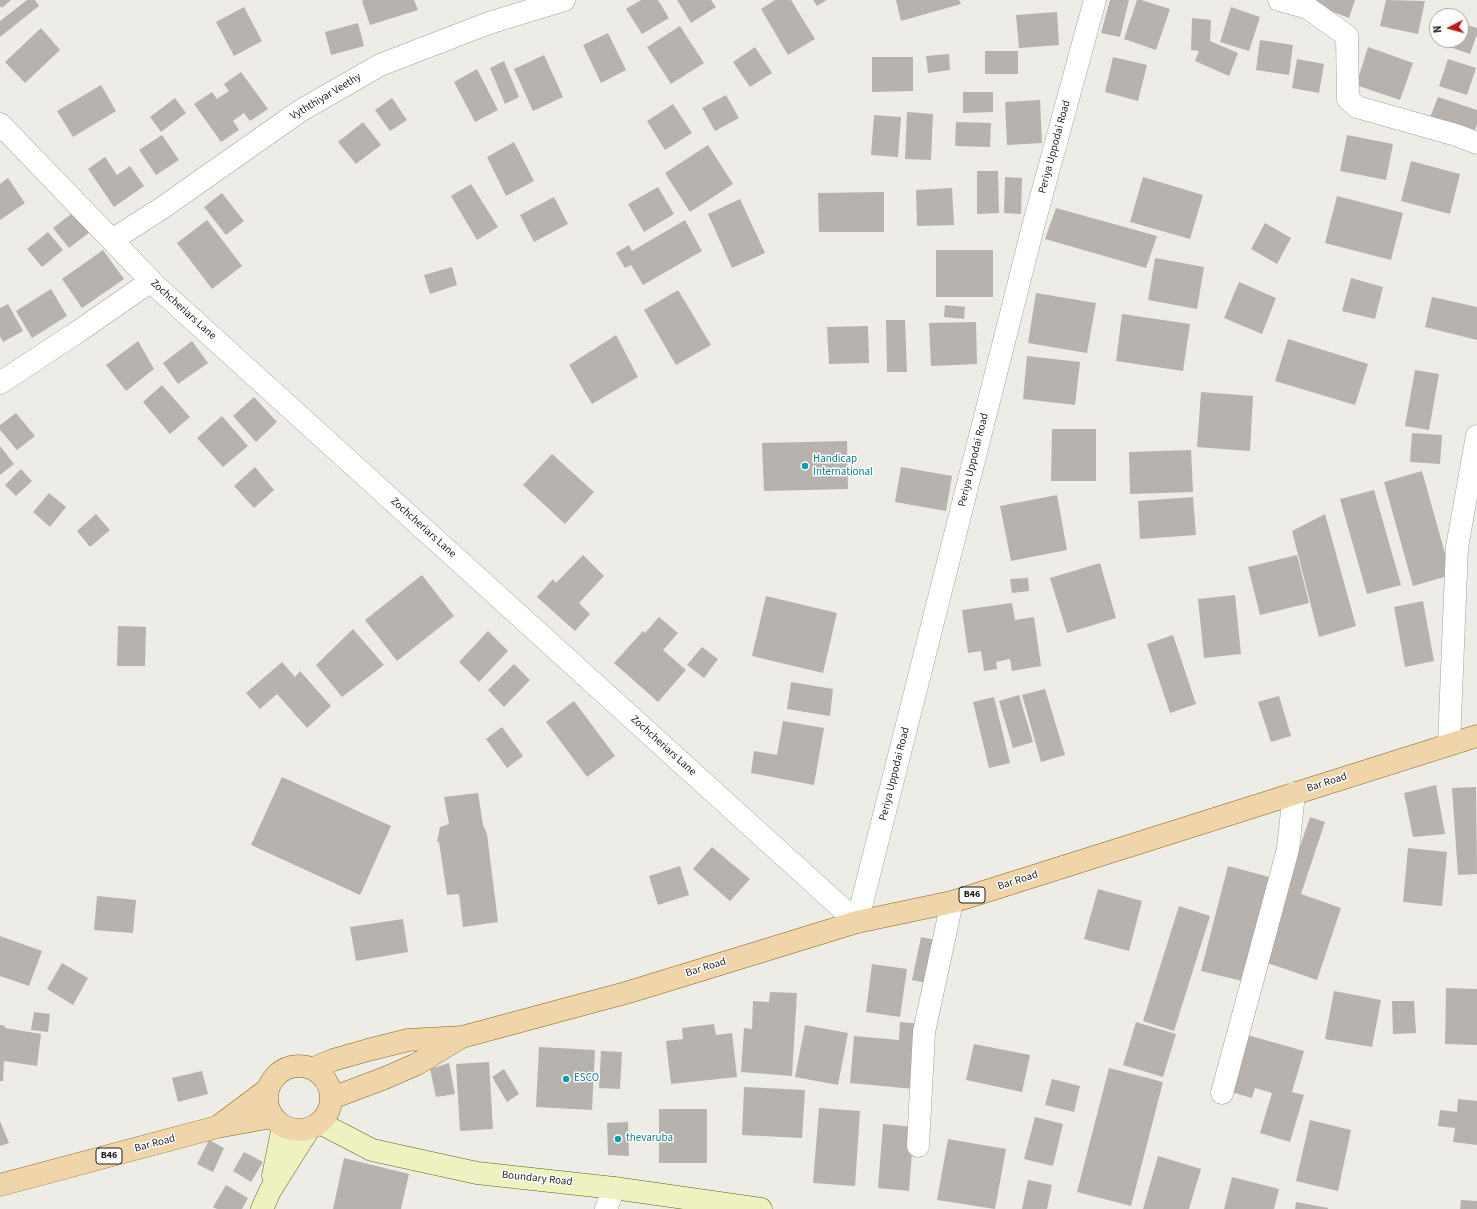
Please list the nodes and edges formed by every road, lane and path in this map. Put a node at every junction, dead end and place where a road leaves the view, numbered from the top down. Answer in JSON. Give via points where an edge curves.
{"nodes":[{"id":1,"x":564,"y":0,"type":"edge"},
{"id":2,"x":1095,"y":0,"type":"edge"},
{"id":3,"x":1279,"y":0,"type":"edge"},
{"id":4,"x":0,"y":124,"type":"edge"},
{"id":5,"x":1477,"y":144,"type":"edge"},
{"id":6,"x":112,"y":240,"type":"junction"},
{"id":7,"x":151,"y":281,"type":"junction"},
{"id":8,"x":0,"y":383,"type":"edge"},
{"id":9,"x":1477,"y":436,"type":"edge"},
{"id":10,"x":1477,"y":736,"type":"edge"},
{"id":11,"x":1449,"y":744,"type":"junction"},
{"id":12,"x":1294,"y":793,"type":"junction"},
{"id":13,"x":952,"y":902,"type":"junction"},
{"id":14,"x":857,"y":922,"type":"junction"},
{"id":15,"x":462,"y":1037,"type":"junction"},
{"id":16,"x":314,"y":1068,"type":"junction"},
{"id":17,"x":268,"y":1089,"type":"junction"},
{"id":18,"x":1222,"y":1093,"type":"dead end"},
{"id":19,"x":332,"y":1098,"type":"junction"},
{"id":20,"x":278,"y":1122,"type":"junction"},
{"id":21,"x":314,"y":1126,"type":"junction"},
{"id":22,"x":217,"y":1127,"type":"junction"},
{"id":23,"x":918,"y":1146,"type":"dead end"},
{"id":24,"x":0,"y":1185,"type":"edge"},
{"id":25,"x":614,"y":1188,"type":"junction"},
{"id":26,"x":266,"y":1200,"type":"edge"},
{"id":27,"x":606,"y":1209,"type":"edge"},
{"id":28,"x":761,"y":1209,"type":"edge"}],
"edges":[{"from":1,"to":6,"type":"street","name":"Vyththiyar Veethy","via":[[489,23],[380,65],[300,111]]},
{"from":2,"to":14,"type":"street","name":"Periya Uppodai Road","via":[[1032,230]]},
{"from":3,"to":5,"type":"street","via":[[1308,8],[1347,36],[1348,99],[1357,107],[1456,135]]},
{"from":4,"to":6,"type":"street","name":"Zochcheriars Lane"},
{"from":6,"to":7,"type":"street","name":"Zochcheriars Lane"},
{"from":7,"to":8,"type":"street"},
{"from":7,"to":14,"type":"street","name":"Zochcheriars Lane"},
{"from":9,"to":11,"type":"street","via":[[1457,547]]},
{"from":10,"to":11,"type":"main road","name":"Bar Road","number":"B46"},
{"from":11,"to":12,"type":"main road","name":"Bar Road","number":"B46"},
{"from":12,"to":13,"type":"main road","name":"Bar Road","number":"B46"},
{"from":12,"to":18,"type":"street","via":[[1288,849]]},
{"from":13,"to":14,"type":"main road","name":"Bar Road","number":"B46"},
{"from":13,"to":23,"type":"street","via":[[924,1032]]},
{"from":14,"to":15,"type":"main road","name":"Bar Road","number":"B46","via":[[629,992]]},
{"from":15,"to":16,"type":"main road","name":"Bar Road","number":"B46","via":[[408,1040],[333,1060]]},
{"from":15,"to":19,"type":"main road","name":"Bar Road","number":"B46","via":[[417,1064]]},
{"from":16,"to":17,"type":"main road","via":[[300,1065],[286,1068],[274,1076]]},
{"from":16,"to":19,"type":"main road","via":[[330,1086]]},
{"from":17,"to":20,"type":"main road","via":[[267,1104]]},
{"from":17,"to":22,"type":"main road","name":"Bar Road","number":"B46"},
{"from":19,"to":21,"type":"main road","via":[[328,1112]]},
{"from":20,"to":21,"type":"main road","via":[[295,1130]]},
{"from":20,"to":22,"type":"main road","name":"Bar Road","number":"B46"},
{"from":20,"to":26,"type":"main road"},
{"from":21,"to":25,"type":"main road","name":"Boundary Road","via":[[372,1150],[477,1173]]},
{"from":21,"to":26,"type":"main road"},
{"from":22,"to":24,"type":"main road","name":"Bar Road","number":"B46"},
{"from":25,"to":27,"type":"street"},
{"from":25,"to":28,"type":"main road","name":"Boundary Road"}]}
